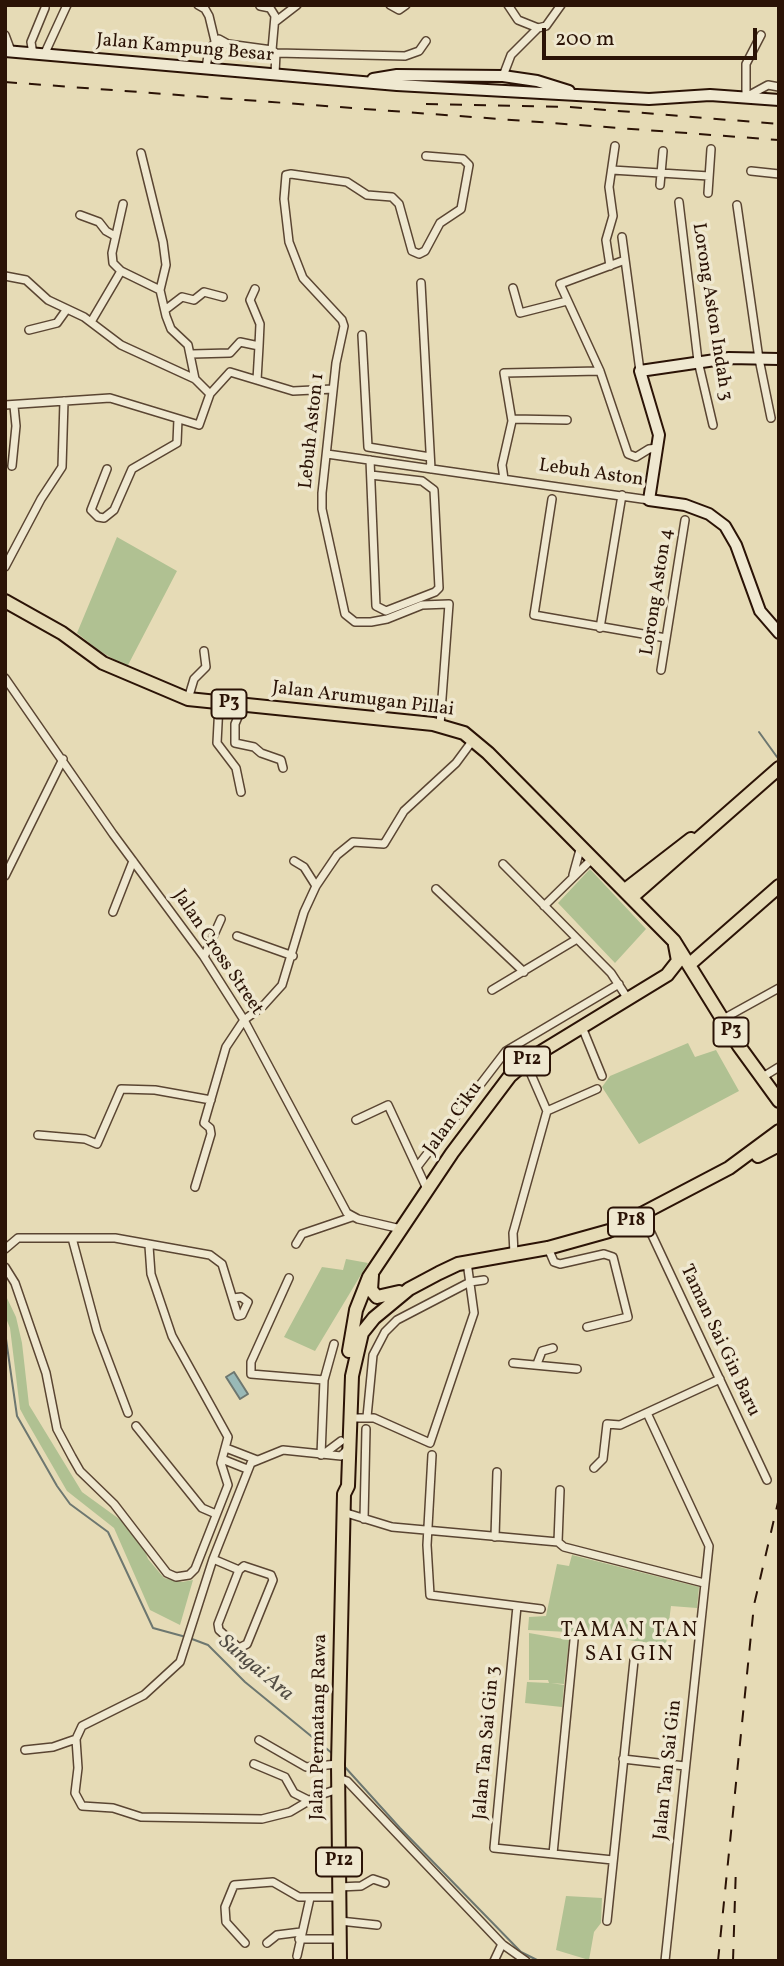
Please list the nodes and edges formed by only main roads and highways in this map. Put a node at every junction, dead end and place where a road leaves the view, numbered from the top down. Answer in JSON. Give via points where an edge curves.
{"nodes":[{"id":1,"x":5,"y":601,"type":"edge"},
{"id":2,"x":779,"y":768,"type":"edge"},
{"id":3,"x":779,"y":886,"type":"edge"},
{"id":4,"x":628,"y":894,"type":"junction"},
{"id":5,"x":674,"y":941,"type":"junction"},
{"id":6,"x":691,"y":963,"type":"junction"},
{"id":7,"x":667,"y":975,"type":"junction"},
{"id":8,"x":702,"y":985,"type":"junction"},
{"id":9,"x":779,"y":1101,"type":"edge"},
{"id":10,"x":779,"y":1131,"type":"edge"},
{"id":11,"x":778,"y":1146,"type":"edge"},
{"id":12,"x":737,"y":1163,"type":"junction"},
{"id":13,"x":373,"y":1271,"type":"junction"},
{"id":14,"x":409,"y":1289,"type":"junction"},
{"id":15,"x":368,"y":1324,"type":"junction"},
{"id":16,"x":354,"y":1325,"type":"junction"},
{"id":17,"x":343,"y":1448,"type":"junction"},
{"id":18,"x":340,"y":1961,"type":"edge"}],
"edges":[{"from":1,"to":4,"type":"main road","name":"Jalan Arumugan Pillai","number":"P3","via":[[103,663],[188,699],[440,725],[464,733]]},
{"from":2,"to":4,"type":"main road"},
{"from":3,"to":6,"type":"main road"},
{"from":4,"to":5,"type":"main road","name":"Jalan Arumugan Pillai","number":"P3"},
{"from":5,"to":6,"type":"main road","name":"Jalan Arumugan Pillai","number":"P3"},
{"from":5,"to":7,"type":"main road","via":[[678,961]]},
{"from":6,"to":8,"type":"main road","name":"Jalan Arumugan Pillai","number":"P3"},
{"from":7,"to":8,"type":"main road","via":[[684,974]]},
{"from":7,"to":13,"type":"main road","name":"Jalan Ciku","number":"P12","via":[[523,1064],[427,1190]]},
{"from":8,"to":9,"type":"main road","name":"Jalan Arumugan Pillai","number":"P3"},
{"from":10,"to":12,"type":"main road","number":"P18"},
{"from":11,"to":12,"type":"main road","number":"P18"},
{"from":12,"to":14,"type":"main road","number":"P18","via":[[643,1216],[600,1234],[467,1262]]},
{"from":13,"to":14,"type":"main road","via":[[371,1287],[377,1297]]},
{"from":13,"to":16,"type":"main road","name":"Jalan Permatang Rawa","number":"P12","via":[[357,1304]]},
{"from":14,"to":15,"type":"main road","number":"P12"},
{"from":15,"to":16,"type":"main road","via":[[369,1316],[363,1314]]},
{"from":15,"to":17,"type":"main road","name":"Jalan Permatang Rawa","number":"P12","via":[[357,1346]]},
{"from":16,"to":17,"type":"main road","name":"Jalan Permatang Rawa","number":"P12","via":[[344,1388]]},
{"from":17,"to":18,"type":"main road","name":"Jalan Permatang Rawa","number":"P12"}]}
